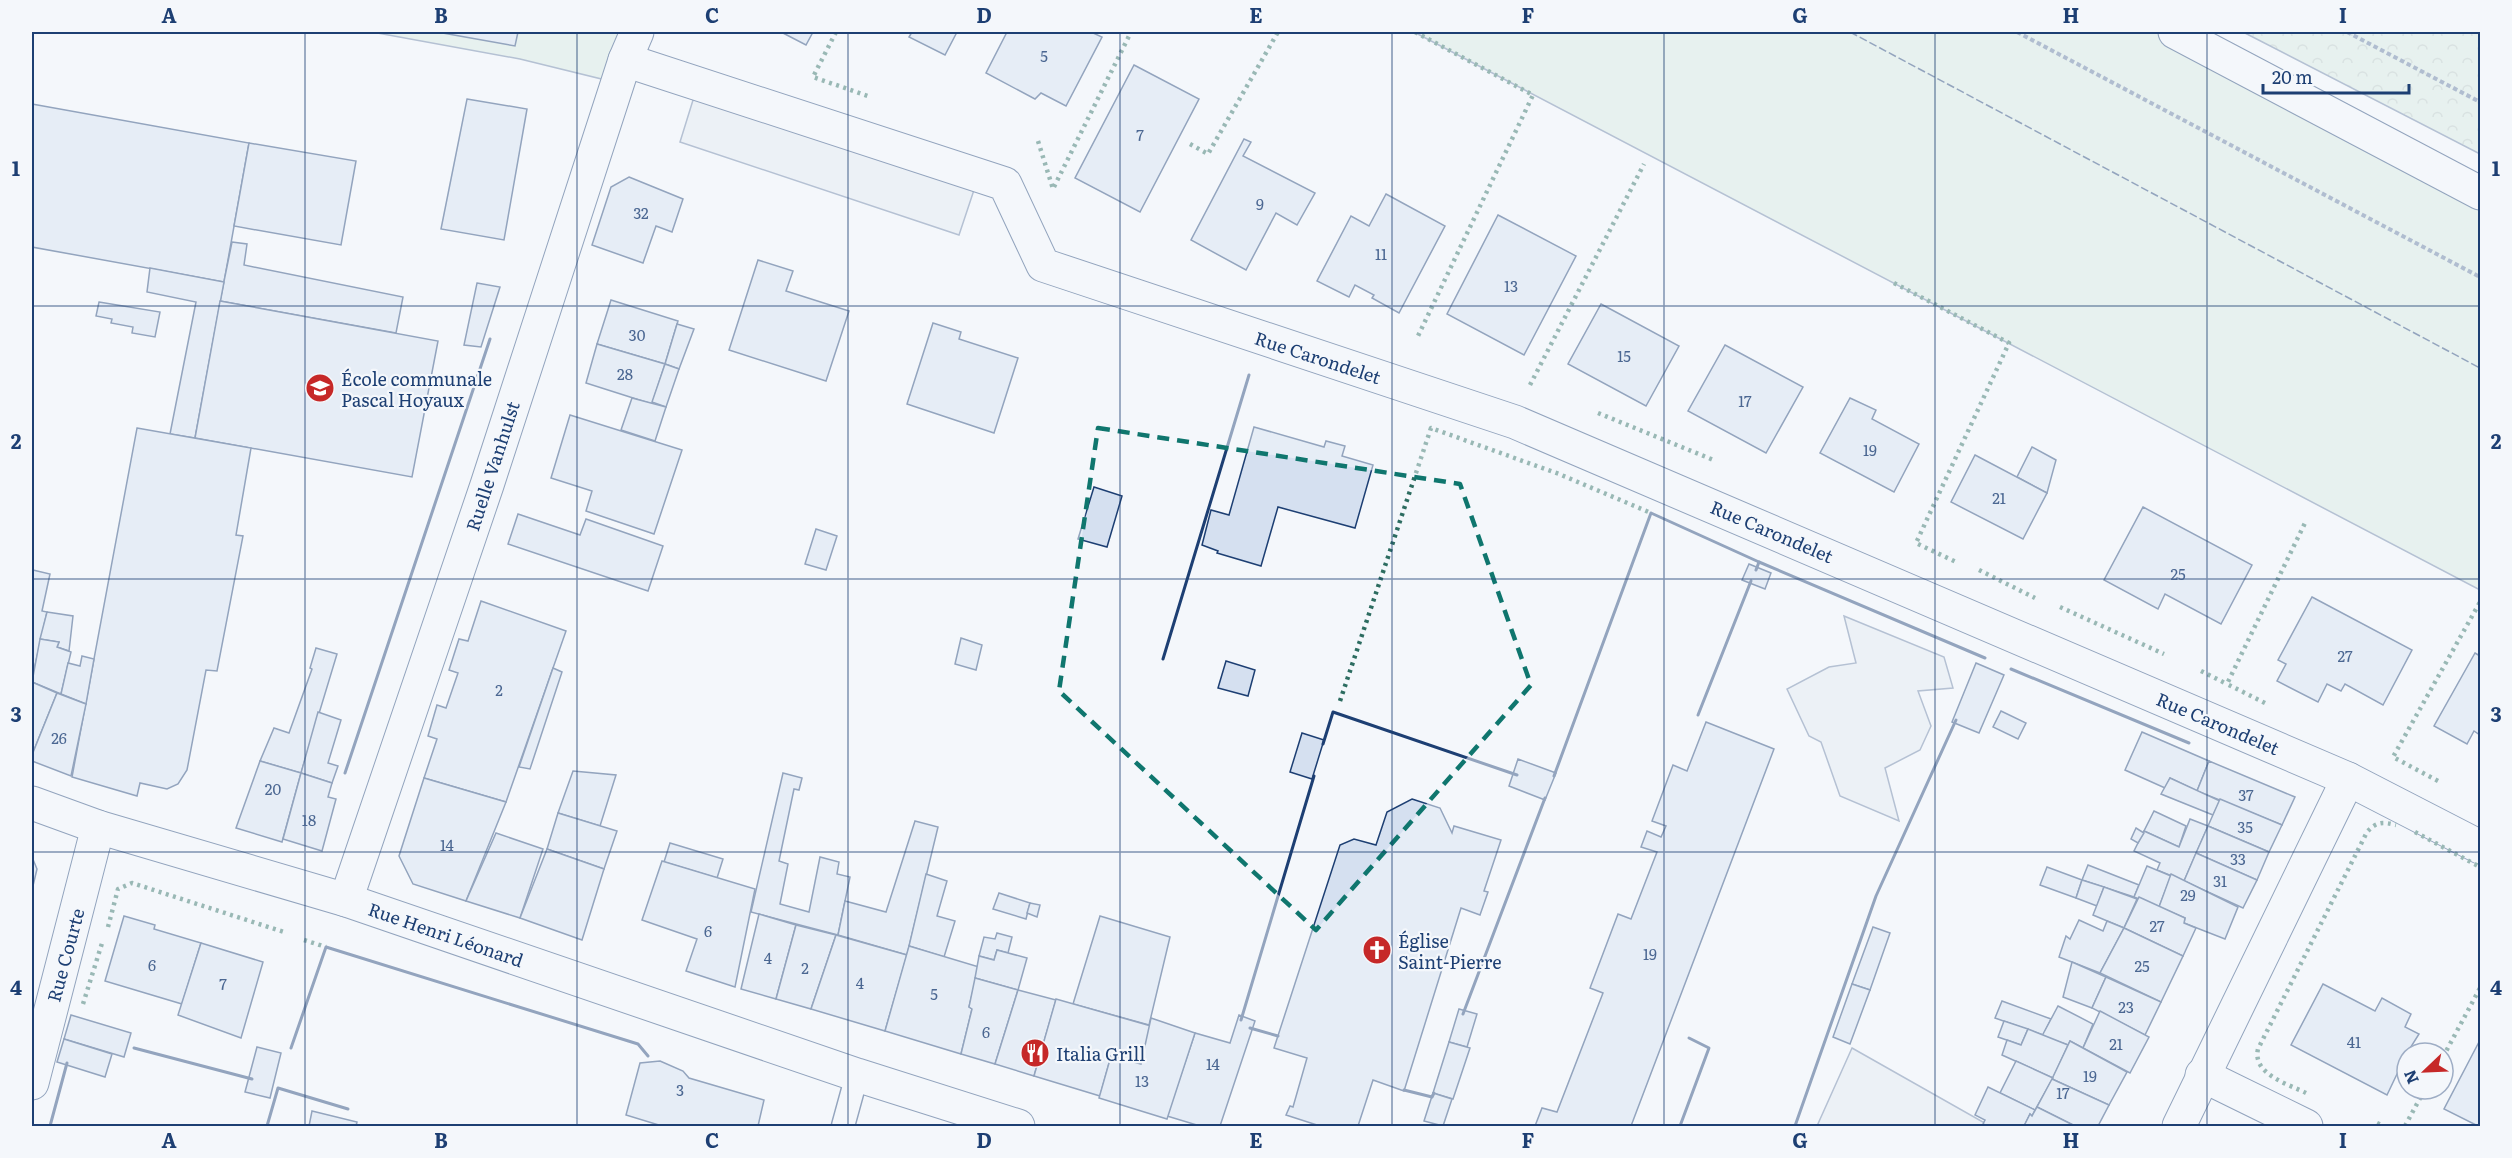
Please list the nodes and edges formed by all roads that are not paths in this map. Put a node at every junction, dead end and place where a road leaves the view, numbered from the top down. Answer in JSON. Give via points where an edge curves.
{"nodes":[{"id":1,"x":2175,"y":32,"type":"edge"},
{"id":2,"x":631,"y":46,"type":"edge"},
{"id":3,"x":2481,"y":194,"type":"edge"},
{"id":4,"x":2348,"y":779,"type":"junction"},
{"id":5,"x":32,"y":803,"type":"edge"},
{"id":6,"x":98,"y":826,"type":"junction"},
{"id":7,"x":2481,"y":847,"type":"edge"},
{"id":8,"x":346,"y":900,"type":"junction"},
{"id":9,"x":2202,"y":1074,"type":"junction"},
{"id":10,"x":857,"y":1075,"type":"junction"},
{"id":11,"x":32,"y":1083,"type":"edge"},
{"id":12,"x":843,"y":1126,"type":"edge"},
{"id":13,"x":1018,"y":1126,"type":"edge"},
{"id":14,"x":2178,"y":1126,"type":"edge"},
{"id":15,"x":2306,"y":1126,"type":"edge"}],
"edges":[{"from":1,"to":3,"type":"street"},
{"from":2,"to":4,"type":"street","name":"Rue Carondelet","via":[[1005,184],[1042,266],[1515,422]]},
{"from":2,"to":8,"type":"street","name":"Ruelle Vanhulst"},
{"from":4,"to":7,"type":"street","name":"Rue Carondelet"},
{"from":4,"to":9,"type":"street"},
{"from":5,"to":6,"type":"street","name":"Rue Henri Léonard"},
{"from":6,"to":8,"type":"street","name":"Rue Henri Léonard"},
{"from":6,"to":11,"type":"street","name":"Rue Courte"},
{"from":8,"to":10,"type":"street","name":"Rue Henri Léonard"},
{"from":9,"to":14,"type":"street"},
{"from":9,"to":15,"type":"street"},
{"from":10,"to":12,"type":"lane"},
{"from":10,"to":13,"type":"street","name":"Rue Henri Léonard"}]}
